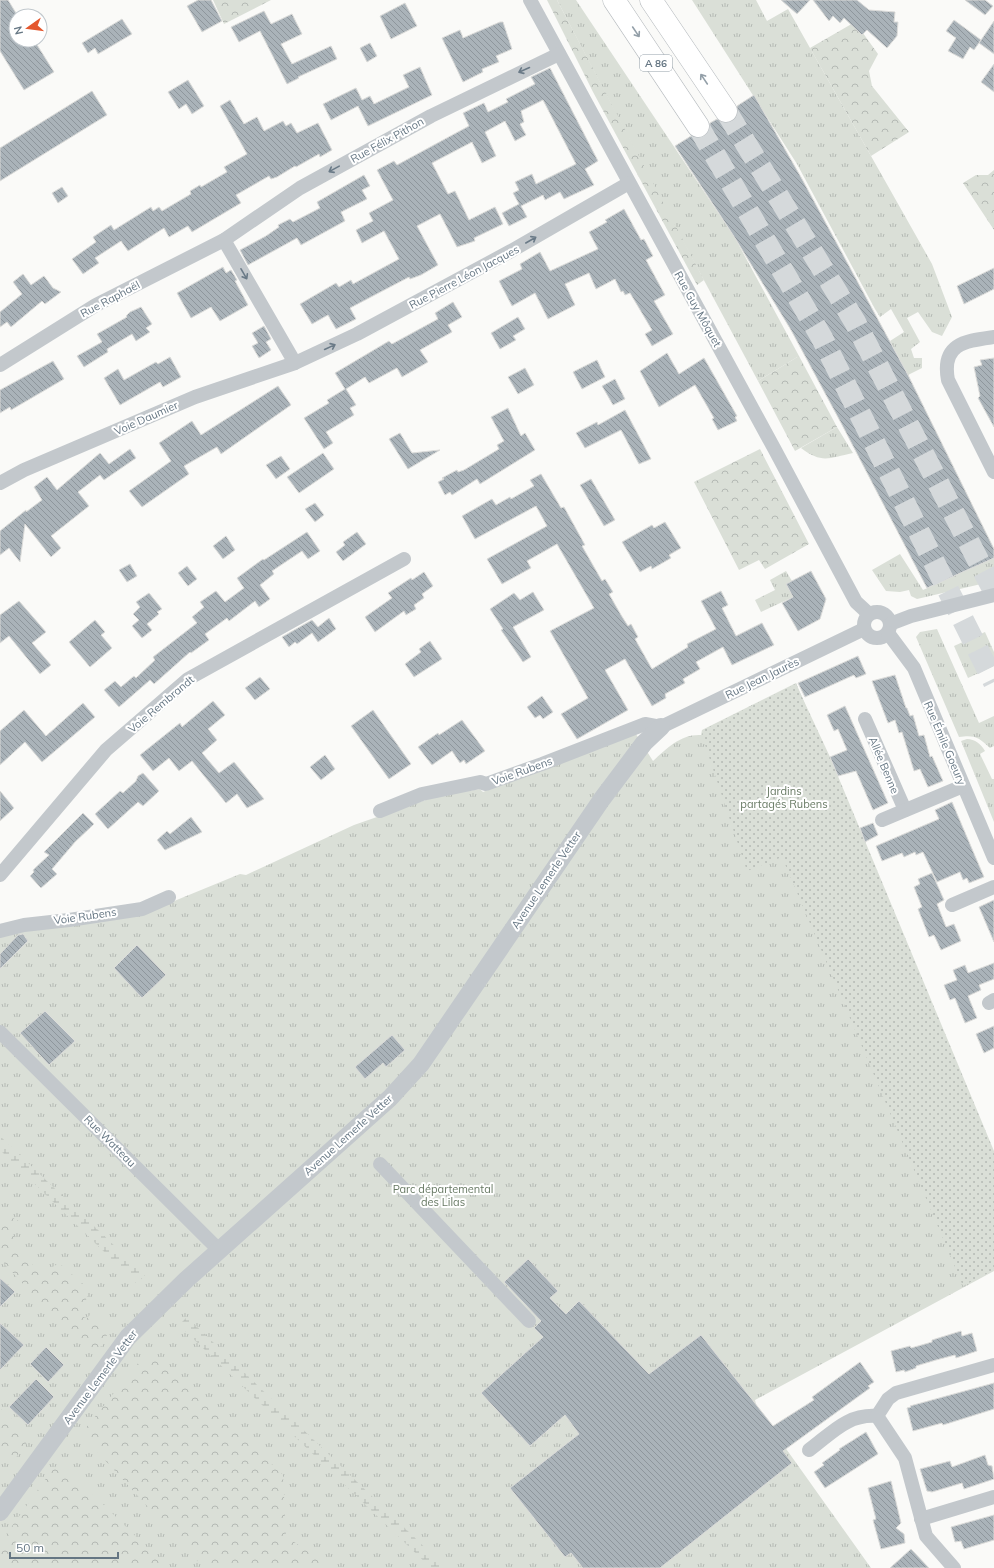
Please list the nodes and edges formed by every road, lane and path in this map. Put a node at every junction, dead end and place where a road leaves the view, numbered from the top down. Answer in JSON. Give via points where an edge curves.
{"nodes":[{"id":1,"x":530,"y":0,"type":"edge"},
{"id":2,"x":614,"y":0,"type":"edge"},
{"id":3,"x":650,"y":0,"type":"edge"},
{"id":4,"x":559,"y":54,"type":"junction"},
{"id":5,"x":726,"y":111,"type":"tunnel mouth"},
{"id":6,"x":698,"y":126,"type":"tunnel mouth"},
{"id":7,"x":629,"y":183,"type":"junction"},
{"id":8,"x":224,"y":240,"type":"junction"},
{"id":9,"x":994,"y":337,"type":"edge"},
{"id":10,"x":295,"y":363,"type":"junction"},
{"id":11,"x":0,"y":366,"type":"edge"},
{"id":12,"x":994,"y":472,"type":"edge"},
{"id":13,"x":0,"y":483,"type":"edge"},
{"id":14,"x":404,"y":559,"type":"dead end"},
{"id":15,"x":994,"y":595,"type":"edge"},
{"id":16,"x":869,"y":614,"type":"junction"},
{"id":17,"x":889,"y":628,"type":"junction"},
{"id":18,"x":864,"y":630,"type":"junction"},
{"id":19,"x":865,"y":719,"type":"dead end"},
{"id":20,"x":661,"y":727,"type":"junction"},
{"id":21,"x":963,"y":786,"type":"junction"},
{"id":22,"x":905,"y":810,"type":"junction"},
{"id":23,"x":380,"y":811,"type":"dead end"},
{"id":24,"x":882,"y":820,"type":"dead end"},
{"id":25,"x":994,"y":858,"type":"edge"},
{"id":26,"x":0,"y":875,"type":"edge"},
{"id":27,"x":994,"y":887,"type":"edge"},
{"id":28,"x":168,"y":897,"type":"dead end"},
{"id":29,"x":952,"y":905,"type":"dead end"},
{"id":30,"x":0,"y":931,"type":"edge"},
{"id":31,"x":0,"y":1032,"type":"edge"},
{"id":32,"x":380,"y":1164,"type":"dead end"},
{"id":33,"x":219,"y":1250,"type":"junction"},
{"id":34,"x":529,"y":1321,"type":"dead end"},
{"id":35,"x":994,"y":1365,"type":"edge"},
{"id":36,"x":877,"y":1416,"type":"junction"},
{"id":37,"x":809,"y":1450,"type":"dead end"},
{"id":38,"x":994,"y":1497,"type":"edge"},
{"id":39,"x":0,"y":1512,"type":"edge"},
{"id":40,"x":921,"y":1519,"type":"junction"},
{"id":41,"x":954,"y":1568,"type":"edge"}],
"edges":[{"from":1,"to":4,"type":"street","name":"Rue Guy Môquet"},
{"from":2,"to":6,"type":"highway","number":"A 86","one_way":true},
{"from":5,"to":3,"type":"highway","number":"A 86","one_way":true},
{"from":4,"to":7,"type":"street","name":"Rue Guy Môquet"},
{"from":4,"to":8,"type":"street","name":"Rue Félix Pithon","one_way":true,"via":[[431,116],[305,185],[282,198]]},
{"from":10,"to":7,"type":"street","name":"Rue Pierre Léon Jacques","one_way":true,"via":[[357,334],[508,253]]},
{"from":7,"to":16,"type":"street","name":"Rue Guy Môquet","via":[[856,602]]},
{"from":8,"to":10,"type":"street","one_way":true},
{"from":8,"to":11,"type":"street","name":"Rue Raphaël","via":[[96,305]]},
{"from":9,"to":12,"type":"street","via":[[960,343],[947,360],[946,371],[948,380]]},
{"from":10,"to":13,"type":"street","name":"Voie Daumier","via":[[195,397],[24,470]]},
{"from":14,"to":26,"type":"street","name":"Voie Rembrandt","via":[[188,679],[106,750]]},
{"from":15,"to":17,"type":"street","via":[[912,616]]},
{"from":16,"to":17,"type":"street","via":[[882,613],[889,620]]},
{"from":16,"to":18,"type":"street","via":[[864,621]]},
{"from":17,"to":18,"type":"street","via":[[877,639],[869,636]]},
{"from":17,"to":21,"type":"street","name":"Rue Émile Goeury","via":[[914,668]]},
{"from":18,"to":20,"type":"street","name":"Rue Jean Jaurès"},
{"from":19,"to":22,"type":"street","name":"Allée Benne"},
{"from":20,"to":23,"type":"street","name":"Voie Rubens","via":[[645,724],[486,784],[480,782],[422,794]]},
{"from":20,"to":33,"type":"street","name":"Avenue Lemerle Vetter","via":[[644,743],[602,799],[421,1064],[390,1098]]},
{"from":21,"to":22,"type":"street"},
{"from":21,"to":25,"type":"street","name":"Rue Émile Goeury"},
{"from":22,"to":24,"type":"street"},
{"from":27,"to":29,"type":"street"},
{"from":28,"to":30,"type":"street","name":"Voie Rubens","via":[[142,909],[24,925]]},
{"from":31,"to":33,"type":"street","name":"Rue Watteau"},
{"from":32,"to":34,"type":"street"},
{"from":33,"to":39,"type":"street","name":"Avenue Lemerle Vetter","via":[[128,1337]]},
{"from":35,"to":36,"type":"street","via":[[896,1393],[888,1399]]},
{"from":36,"to":37,"type":"street","via":[[863,1415],[851,1419]]},
{"from":36,"to":40,"type":"street","via":[[905,1458]]},
{"from":38,"to":40,"type":"street"},
{"from":40,"to":41,"type":"street","via":[[926,1536]]}]}
